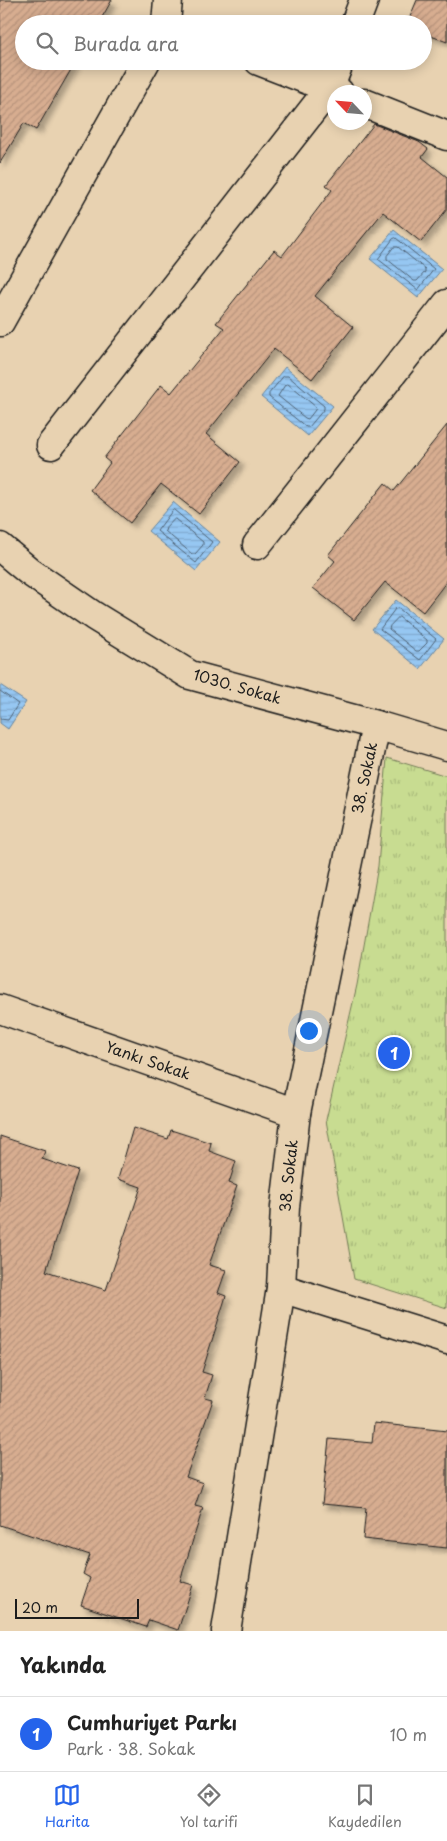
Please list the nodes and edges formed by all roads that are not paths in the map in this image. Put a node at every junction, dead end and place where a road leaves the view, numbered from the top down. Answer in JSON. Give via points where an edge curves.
{"nodes":[{"id":1,"x":168,"y":0,"type":"edge"},
{"id":2,"x":364,"y":0,"type":"edge"},
{"id":3,"x":167,"y":15,"type":"edge"},
{"id":4,"x":358,"y":15,"type":"edge"},
{"id":5,"x":141,"y":70,"type":"edge"},
{"id":6,"x":282,"y":70,"type":"edge"},
{"id":7,"x":338,"y":70,"type":"edge"},
{"id":8,"x":335,"y":85,"type":"edge"},
{"id":9,"x":327,"y":88,"type":"edge"},
{"id":10,"x":327,"y":100,"type":"edge"},
{"id":11,"x":372,"y":106,"type":"edge"},
{"id":12,"x":447,"y":136,"type":"edge"},
{"id":13,"x":447,"y":304,"type":"edge"},
{"id":14,"x":0,"y":322,"type":"edge"},
{"id":15,"x":51,"y":445,"type":"dead end"},
{"id":16,"x":257,"y":545,"type":"dead end"},
{"id":17,"x":0,"y":547,"type":"edge"},
{"id":18,"x":376,"y":725,"type":"junction"},
{"id":19,"x":447,"y":746,"type":"edge"},
{"id":20,"x":0,"y":1009,"type":"edge"},
{"id":21,"x":296,"y":1113,"type":"junction"},
{"id":22,"x":281,"y":1288,"type":"junction"},
{"id":23,"x":447,"y":1340,"type":"edge"},
{"id":24,"x":226,"y":1631,"type":"edge"}],
"edges":[{"from":1,"to":3,"type":"street"},
{"from":2,"to":4,"type":"street"},
{"from":5,"to":14,"type":"street"},
{"from":6,"to":9,"type":"street"},
{"from":7,"to":8,"type":"street"},
{"from":10,"to":15,"type":"street"},
{"from":11,"to":12,"type":"street"},
{"from":13,"to":16,"type":"street"},
{"from":17,"to":18,"type":"street","name":"1030. Sokak","via":[[94,616],[190,675]]},
{"from":18,"to":19,"type":"street","name":"1030. Sokak"},
{"from":18,"to":21,"type":"street","name":"38. Sokak"},
{"from":20,"to":21,"type":"street","name":"Yankı Sokak"},
{"from":21,"to":22,"type":"street","name":"38. Sokak","via":[[285,1207]]},
{"from":22,"to":23,"type":"street"},
{"from":22,"to":24,"type":"street","name":"38. Sokak"}]}
